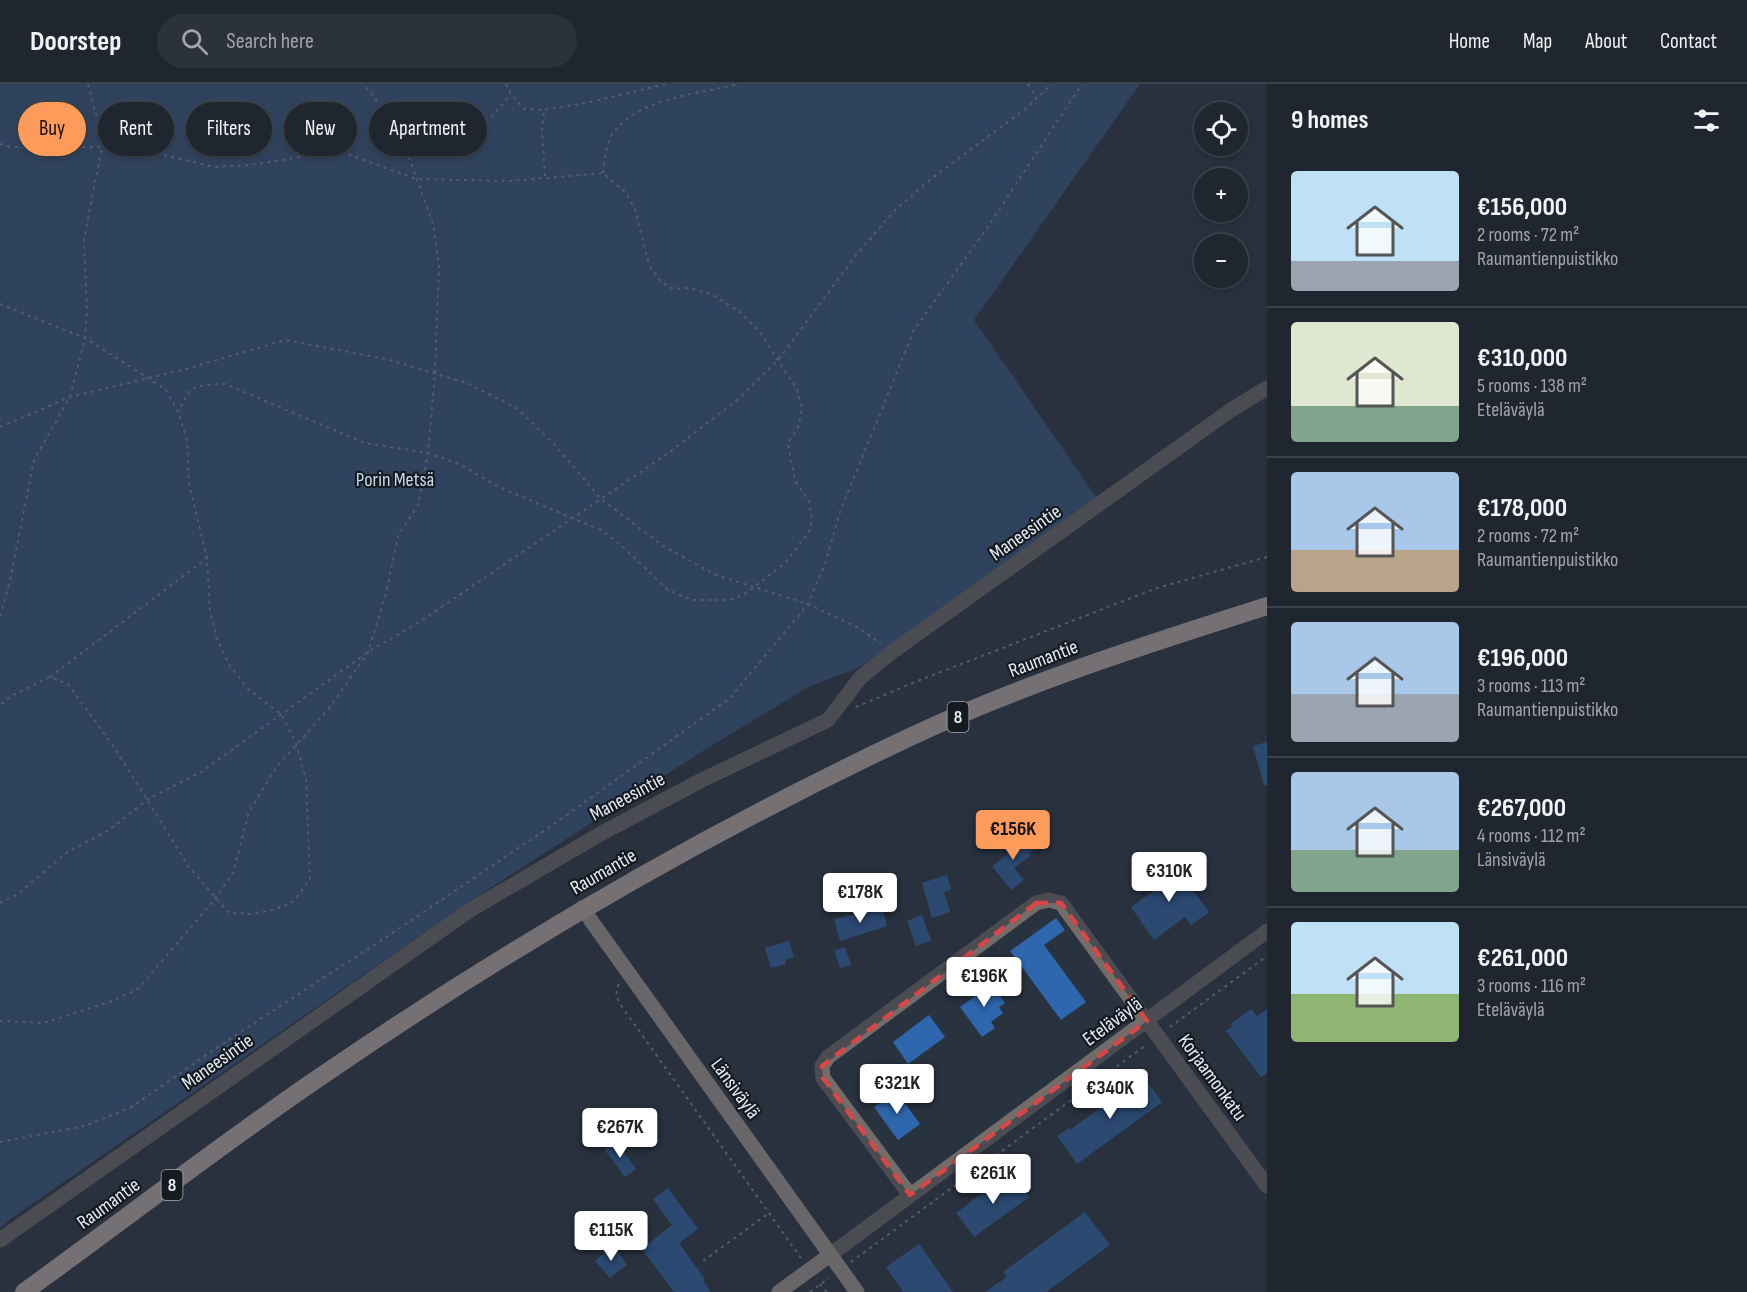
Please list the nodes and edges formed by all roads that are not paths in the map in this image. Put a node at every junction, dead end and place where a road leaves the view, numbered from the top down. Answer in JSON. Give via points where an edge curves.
{"nodes":[{"id":1,"x":1267,"y":388,"type":"edge"},
{"id":2,"x":1267,"y":606,"type":"edge"},
{"id":3,"x":582,"y":908,"type":"junction"},
{"id":4,"x":1267,"y":932,"type":"edge"},
{"id":5,"x":1147,"y":1021,"type":"junction"},
{"id":6,"x":1267,"y":1186,"type":"edge"},
{"id":7,"x":910,"y":1195,"type":"junction"},
{"id":8,"x":0,"y":1240,"type":"edge"},
{"id":9,"x":830,"y":1255,"type":"junction"},
{"id":10,"x":24,"y":1292,"type":"edge"},
{"id":11,"x":779,"y":1292,"type":"edge"},
{"id":12,"x":857,"y":1292,"type":"edge"}],
"edges":[{"from":1,"to":8,"type":"street","name":"Maneesintie","via":[[892,652],[861,677],[828,720],[602,833],[470,910]]},
{"from":2,"to":3,"type":"highway","name":"Raumantie","number":"8","via":[[1028,687],[912,736],[697,844]]},
{"from":3,"to":9,"type":"main road","name":"Länsiväylä"},
{"from":3,"to":10,"type":"highway","name":"Raumantie","number":"8","via":[[319,1077]]},
{"from":4,"to":5,"type":"street","name":"Eteläväylä"},
{"from":5,"to":6,"type":"street","name":"Korjaamonkatu"},
{"from":5,"to":7,"type":"street","name":"Eteläväylä"},
{"from":5,"to":7,"type":"street","name":"Korjaamonkatu","via":[[1061,903],[1036,903],[828,1057],[822,1066],[823,1078]]},
{"from":7,"to":9,"type":"street","name":"Eteläväylä"},
{"from":9,"to":11,"type":"main road","name":"Eteläväylä"},
{"from":9,"to":12,"type":"main road","name":"Länsiväylä"}]}
